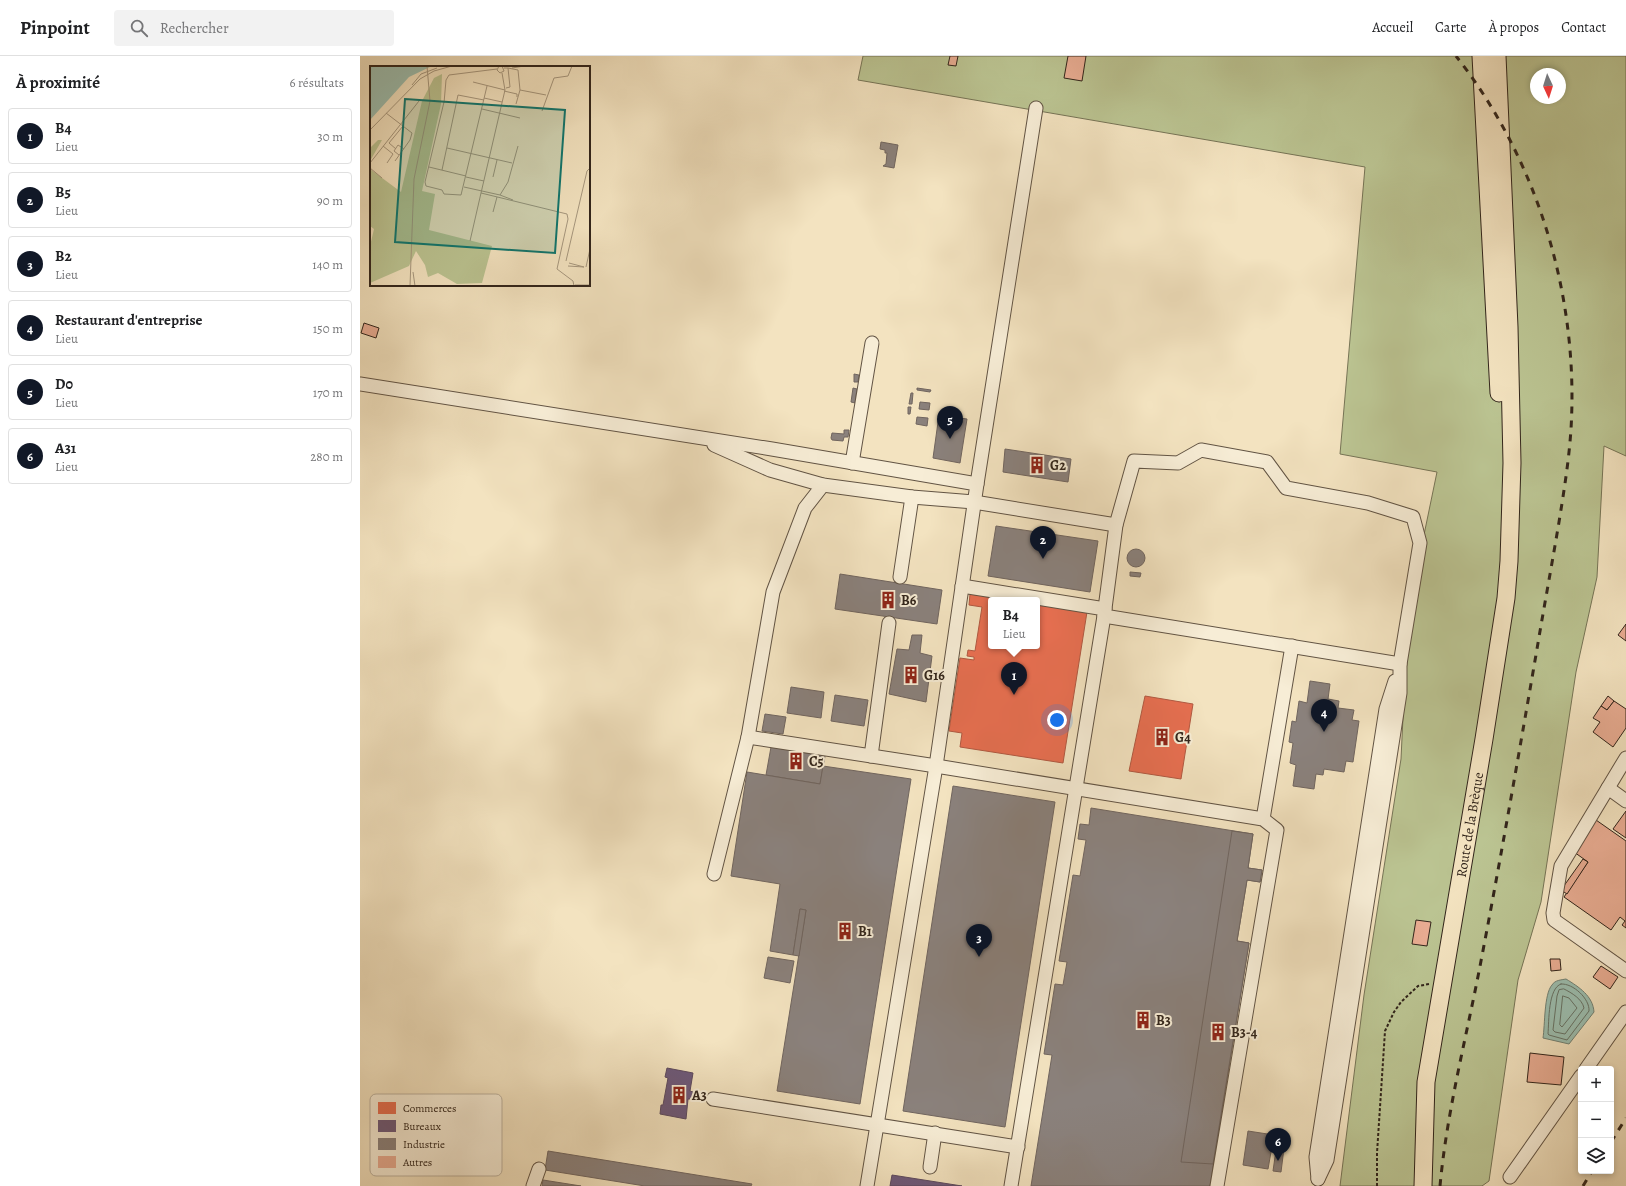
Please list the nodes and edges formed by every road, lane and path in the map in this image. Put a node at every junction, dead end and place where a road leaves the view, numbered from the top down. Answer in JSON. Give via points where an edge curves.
{"nodes":[{"id":1,"x":1481,"y":56,"type":"edge"},
{"id":2,"x":1497,"y":56,"type":"edge"},
{"id":3,"x":1036,"y":108,"type":"dead end"},
{"id":4,"x":872,"y":343,"type":"dead end"},
{"id":5,"x":360,"y":384,"type":"edge"},
{"id":6,"x":698,"y":438,"type":"junction"},
{"id":7,"x":852,"y":463,"type":"junction"},
{"id":8,"x":977,"y":484,"type":"junction"},
{"id":9,"x":823,"y":485,"type":"junction"},
{"id":10,"x":912,"y":498,"type":"junction"},
{"id":11,"x":974,"y":502,"type":"junction"},
{"id":12,"x":1116,"y":525,"type":"junction"},
{"id":13,"x":1508,"y":561,"type":"junction"},
{"id":14,"x":900,"y":577,"type":"dead end"},
{"id":15,"x":962,"y":586,"type":"junction"},
{"id":16,"x":1022,"y":597,"type":"edge"},
{"id":17,"x":1040,"y":600,"type":"edge"},
{"id":18,"x":1104,"y":612,"type":"junction"},
{"id":19,"x":889,"y":623,"type":"dead end"},
{"id":20,"x":1292,"y":646,"type":"junction"},
{"id":21,"x":1400,"y":664,"type":"junction"},
{"id":22,"x":748,"y":737,"type":"junction"},
{"id":23,"x":871,"y":756,"type":"junction"},
{"id":24,"x":1626,"y":758,"type":"edge"},
{"id":25,"x":936,"y":766,"type":"junction"},
{"id":26,"x":1608,"y":788,"type":"junction"},
{"id":27,"x":1076,"y":789,"type":"junction"},
{"id":28,"x":1626,"y":801,"type":"edge"},
{"id":29,"x":1264,"y":819,"type":"junction"},
{"id":30,"x":714,"y":874,"type":"dead end"},
{"id":31,"x":1626,"y":971,"type":"edge"},
{"id":32,"x":1434,"y":983,"type":"dead end"},
{"id":33,"x":1626,"y":1012,"type":"edge"},
{"id":34,"x":1588,"y":1066,"type":"edge"},
{"id":35,"x":1578,"y":1080,"type":"edge"},
{"id":36,"x":713,"y":1099,"type":"dead end"},
{"id":37,"x":878,"y":1125,"type":"junction"},
{"id":38,"x":935,"y":1133,"type":"junction"},
{"id":39,"x":1018,"y":1147,"type":"junction"},
{"id":40,"x":930,"y":1166,"type":"dead end"},
{"id":41,"x":539,"y":1169,"type":"dead end"},
{"id":42,"x":1510,"y":1177,"type":"dead end"},
{"id":43,"x":1318,"y":1182,"type":"edge"},
{"id":44,"x":533,"y":1186,"type":"edge"},
{"id":45,"x":867,"y":1186,"type":"edge"},
{"id":46,"x":1011,"y":1186,"type":"edge"},
{"id":47,"x":1217,"y":1186,"type":"edge"},
{"id":48,"x":1377,"y":1186,"type":"edge"},
{"id":49,"x":1423,"y":1186,"type":"edge"}],
"edges":[{"from":1,"to":13,"type":"main road"},
{"from":2,"to":13,"type":"main road","name":"Route de la Brèque","via":[[1509,327],[1512,463]]},
{"from":3,"to":8,"type":"street"},
{"from":4,"to":7,"type":"street"},
{"from":5,"to":6,"type":"street"},
{"from":6,"to":7,"type":"street"},
{"from":6,"to":9,"type":"street","via":[[770,470]]},
{"from":7,"to":8,"type":"street"},
{"from":8,"to":11,"type":"street"},
{"from":9,"to":10,"type":"street"},
{"from":9,"to":22,"type":"street","via":[[804,508],[773,592]]},
{"from":10,"to":11,"type":"street"},
{"from":10,"to":14,"type":"street"},
{"from":11,"to":12,"type":"street"},
{"from":11,"to":15,"type":"street"},
{"from":12,"to":18,"type":"street"},
{"from":12,"to":21,"type":"street","via":[[1134,461],[1178,463],[1201,450],[1267,462],[1286,488],[1368,503],[1413,516],[1420,543]]},
{"from":13,"to":49,"type":"main road","name":"Route de la Brèque","via":[[1506,598],[1484,738],[1426,1082]]},
{"from":15,"to":16,"type":"street"},
{"from":15,"to":25,"type":"street"},
{"from":17,"to":18,"type":"street"},
{"from":18,"to":20,"type":"street"},
{"from":18,"to":27,"type":"street"},
{"from":19,"to":23,"type":"street"},
{"from":20,"to":21,"type":"street"},
{"from":20,"to":29,"type":"street"},
{"from":21,"to":43,"type":"street","via":[[1386,709],[1316,1156]]},
{"from":22,"to":23,"type":"street"},
{"from":22,"to":30,"type":"street"},
{"from":23,"to":25,"type":"street"},
{"from":24,"to":26,"type":"street"},
{"from":25,"to":27,"type":"street"},
{"from":25,"to":37,"type":"street"},
{"from":26,"to":28,"type":"street"},
{"from":26,"to":31,"type":"street","via":[[1561,866],[1553,913],[1554,920]]},
{"from":27,"to":29,"type":"street"},
{"from":27,"to":39,"type":"street"},
{"from":29,"to":47,"type":"street","via":[[1277,830]]},
{"from":32,"to":48,"type":"path","via":[[1418,986],[1405,998],[1394,1012],[1385,1031]]},
{"from":33,"to":34,"type":"street"},
{"from":35,"to":42,"type":"street"},
{"from":36,"to":37,"type":"street"},
{"from":37,"to":38,"type":"street"},
{"from":37,"to":45,"type":"street"},
{"from":38,"to":39,"type":"street"},
{"from":38,"to":40,"type":"street"},
{"from":39,"to":46,"type":"street"},
{"from":41,"to":44,"type":"street"}]}
